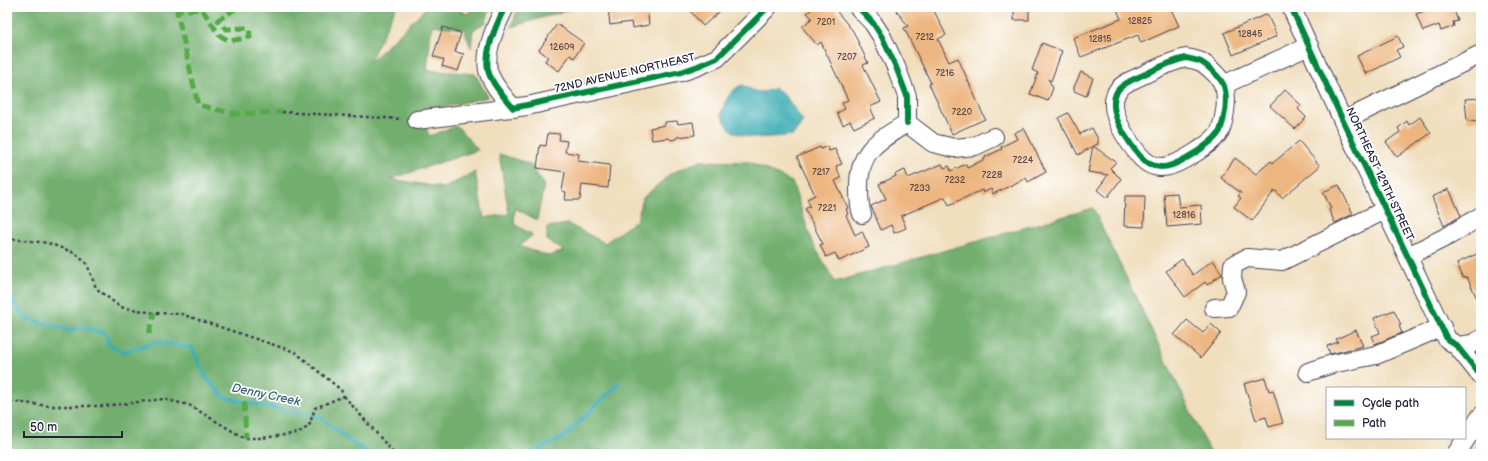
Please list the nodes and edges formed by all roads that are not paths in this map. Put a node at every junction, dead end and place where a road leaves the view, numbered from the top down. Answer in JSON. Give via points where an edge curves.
{"nodes":[{"id":1,"x":505,"y":7,"type":"edge"},
{"id":2,"x":858,"y":7,"type":"edge"},
{"id":3,"x":1291,"y":7,"type":"edge"},
{"id":4,"x":763,"y":9,"type":"edge"},
{"id":5,"x":1309,"y":46,"type":"junction"},
{"id":6,"x":1481,"y":54,"type":"edge"},
{"id":7,"x":1224,"y":85,"type":"junction"},
{"id":8,"x":513,"y":108,"type":"junction"},
{"id":9,"x":417,"y":120,"type":"road end"},
{"id":10,"x":1343,"y":121,"type":"junction"},
{"id":11,"x":907,"y":123,"type":"junction"},
{"id":12,"x":994,"y":138,"type":"dead end"},
{"id":13,"x":1385,"y":210,"type":"junction"},
{"id":14,"x":862,"y":214,"type":"dead end"},
{"id":15,"x":1481,"y":216,"type":"edge"},
{"id":16,"x":1408,"y":256,"type":"junction"},
{"id":17,"x":1214,"y":308,"type":"dead end"},
{"id":18,"x":1442,"y":327,"type":"junction"},
{"id":19,"x":1481,"y":340,"type":"edge"},
{"id":20,"x":1457,"y":346,"type":"junction"},
{"id":21,"x":1308,"y":372,"type":"dead end"},
{"id":22,"x":1481,"y":376,"type":"edge"},
{"id":23,"x":1481,"y":416,"type":"edge"},
{"id":24,"x":1466,"y":439,"type":"edge"},
{"id":25,"x":1466,"y":439,"type":"edge"},
{"id":26,"x":1456,"y":454,"type":"edge"}],
"edges":[{"from":1,"to":8,"type":"street","via":[[497,23],[487,62],[490,77]]},
{"from":2,"to":11,"type":"street","via":[[876,28],[896,67],[907,96]]},
{"from":3,"to":5,"type":"street","name":"NORTHEAST 129TH STREET"},
{"from":4,"to":8,"type":"street","name":"72ND AVENUE NORTHEAST","via":[[717,58],[698,66],[682,72]]},
{"from":5,"to":7,"type":"street"},
{"from":5,"to":10,"type":"street","name":"NORTHEAST 129TH STREET"},
{"from":6,"to":10,"type":"street"},
{"from":7,"to":7,"type":"street","via":[[1226,103],[1220,131],[1213,141],[1178,164],[1165,168],[1151,166],[1141,157],[1118,124],[1114,99],[1118,90],[1126,83],[1173,60],[1186,58],[1200,61],[1210,67]]},
{"from":8,"to":9,"type":"street","name":"72ND AVENUE NORTHEAST"},
{"from":10,"to":13,"type":"street","name":"NORTHEAST 129TH STREET"},
{"from":11,"to":12,"type":"street","via":[[933,143],[954,148],[975,146]]},
{"from":11,"to":14,"type":"street","via":[[880,140],[865,155],[859,183],[859,207]]},
{"from":13,"to":16,"type":"street","name":"NORTHEAST 129TH STREET"},
{"from":13,"to":17,"type":"street","via":[[1282,261],[1247,258],[1233,265],[1232,278],[1236,292],[1229,306]]},
{"from":15,"to":16,"type":"street"},
{"from":16,"to":18,"type":"street","name":"NORTHEAST 129TH STREET"},
{"from":18,"to":20,"type":"street","name":"NORTHEAST 129TH STREET","via":[[1447,339]]},
{"from":18,"to":21,"type":"street","via":[[1376,355]]},
{"from":19,"to":20,"type":"street"},
{"from":20,"to":22,"type":"street","name":"NORTHEAST 129TH STREET"},
{"from":23,"to":25,"type":"street"},
{"from":24,"to":26,"type":"street"}]}
